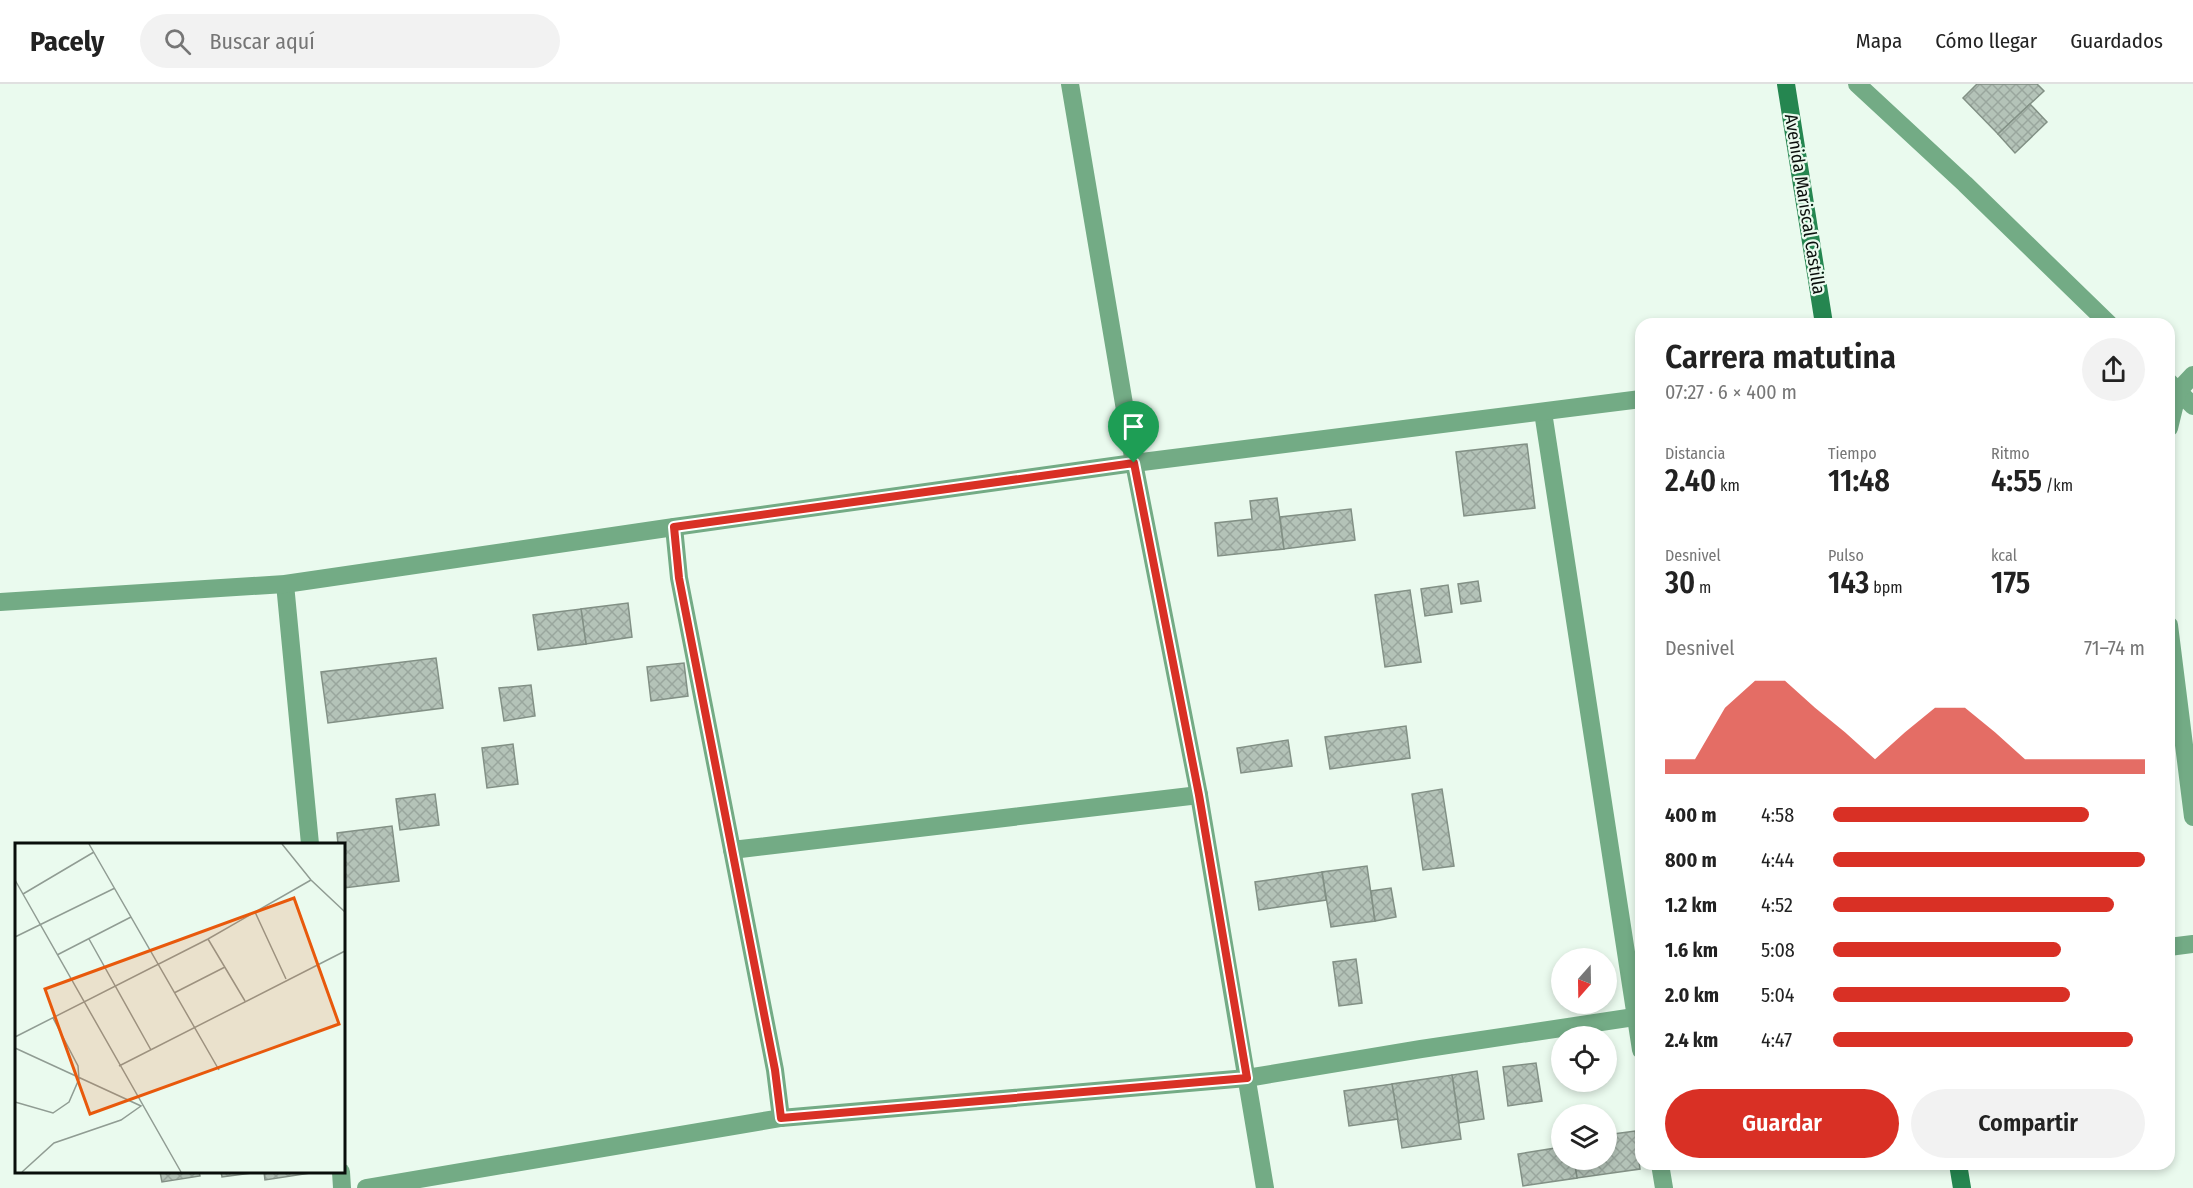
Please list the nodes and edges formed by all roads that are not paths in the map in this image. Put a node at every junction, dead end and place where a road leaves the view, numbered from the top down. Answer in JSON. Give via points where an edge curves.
{"nodes":[{"id":1,"x":1070,"y":84,"type":"edge"},
{"id":2,"x":1786,"y":84,"type":"edge"},
{"id":3,"x":1857,"y":84,"type":"edge"},
{"id":4,"x":1823,"y":318,"type":"edge"},
{"id":5,"x":2103,"y":318,"type":"edge"},
{"id":6,"x":2193,"y":375,"type":"edge"},
{"id":7,"x":2175,"y":385,"type":"edge"},
{"id":8,"x":2175,"y":387,"type":"edge"},
{"id":9,"x":1635,"y":400,"type":"edge"},
{"id":10,"x":2193,"y":406,"type":"edge"},
{"id":11,"x":1543,"y":411,"type":"junction"},
{"id":12,"x":1134,"y":463,"type":"junction"},
{"id":13,"x":674,"y":527,"type":"junction"},
{"id":14,"x":285,"y":584,"type":"junction"},
{"id":15,"x":0,"y":602,"type":"edge"},
{"id":16,"x":2175,"y":673,"type":"edge"},
{"id":17,"x":1199,"y":795,"type":"junction"},
{"id":18,"x":2193,"y":817,"type":"edge"},
{"id":19,"x":310,"y":843,"type":"edge"},
{"id":20,"x":732,"y":850,"type":"junction"},
{"id":21,"x":2193,"y":944,"type":"edge"},
{"id":22,"x":2175,"y":946,"type":"edge"},
{"id":23,"x":1635,"y":998,"type":"edge"},
{"id":24,"x":1635,"y":1017,"type":"edge"},
{"id":25,"x":1247,"y":1078,"type":"junction"},
{"id":26,"x":781,"y":1118,"type":"junction"},
{"id":27,"x":1661,"y":1170,"type":"edge"},
{"id":28,"x":1959,"y":1170,"type":"edge"},
{"id":29,"x":341,"y":1173,"type":"edge"},
{"id":30,"x":342,"y":1188,"type":"edge"},
{"id":31,"x":366,"y":1188,"type":"edge"},
{"id":32,"x":1264,"y":1188,"type":"edge"},
{"id":33,"x":1664,"y":1188,"type":"edge"},
{"id":34,"x":1962,"y":1188,"type":"edge"}],
"edges":[{"from":1,"to":12,"type":"street"},
{"from":2,"to":4,"type":"street","name":"Avenida Mariscal Castilla"},
{"from":3,"to":5,"type":"street"},
{"from":6,"to":7,"type":"street"},
{"from":8,"to":10,"type":"street"},
{"from":9,"to":11,"type":"street"},
{"from":11,"to":12,"type":"street"},
{"from":11,"to":23,"type":"street"},
{"from":12,"to":13,"type":"street"},
{"from":12,"to":17,"type":"street"},
{"from":13,"to":14,"type":"street"},
{"from":13,"to":20,"type":"street","via":[[679,578]]},
{"from":14,"to":15,"type":"street"},
{"from":14,"to":19,"type":"street"},
{"from":16,"to":18,"type":"street"},
{"from":17,"to":20,"type":"street"},
{"from":17,"to":25,"type":"street"},
{"from":20,"to":26,"type":"street"},
{"from":21,"to":22,"type":"street"},
{"from":24,"to":25,"type":"street"},
{"from":25,"to":26,"type":"street"},
{"from":25,"to":32,"type":"street"},
{"from":26,"to":31,"type":"street"},
{"from":27,"to":33,"type":"street"},
{"from":28,"to":34,"type":"street"},
{"from":29,"to":30,"type":"street"}]}
